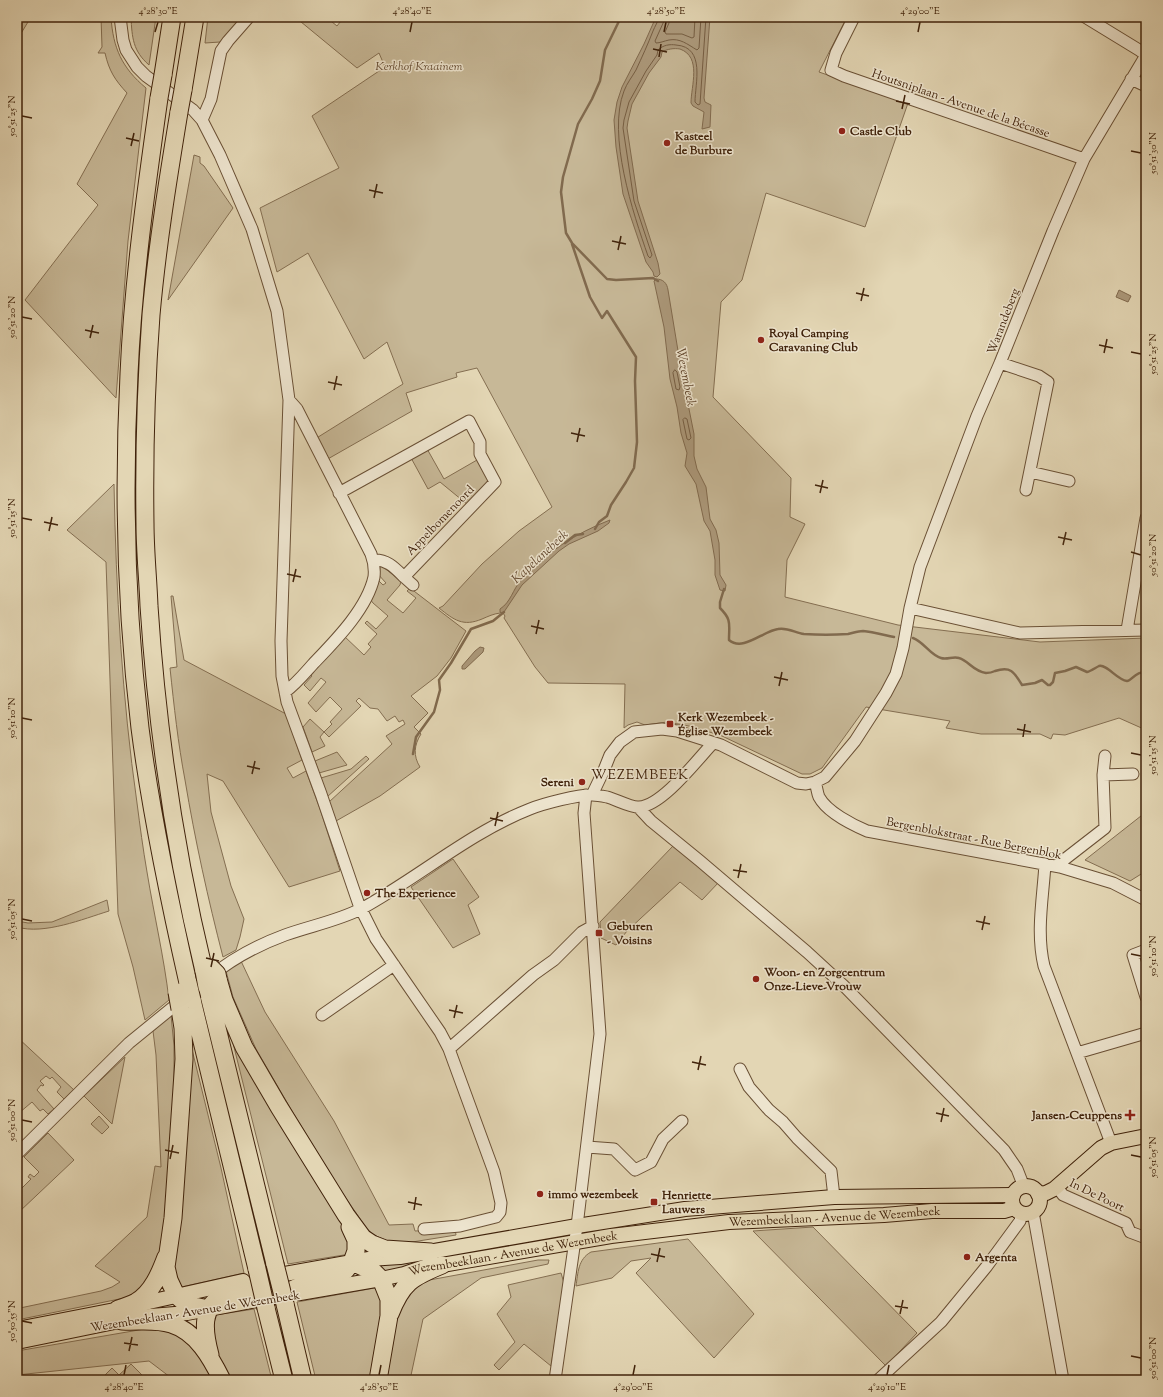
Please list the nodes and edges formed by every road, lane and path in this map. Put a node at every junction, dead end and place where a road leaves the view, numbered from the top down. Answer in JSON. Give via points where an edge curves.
{"nodes":[{"id":1,"x":120,"y":17,"type":"edge"},
{"id":2,"x":172,"y":17,"type":"edge"},
{"id":3,"x":195,"y":17,"type":"edge"},
{"id":4,"x":249,"y":17,"type":"edge"},
{"id":5,"x":854,"y":17,"type":"edge"},
{"id":6,"x":1085,"y":17,"type":"edge"},
{"id":7,"x":1146,"y":55,"type":"edge"},
{"id":8,"x":1131,"y":79,"type":"junction"},
{"id":9,"x":1146,"y":86,"type":"edge"},
{"id":10,"x":202,"y":120,"type":"junction"},
{"id":11,"x":1084,"y":159,"type":"junction"},
{"id":12,"x":1000,"y":363,"type":"junction"},
{"id":13,"x":289,"y":400,"type":"junction"},
{"id":14,"x":1030,"y":472,"type":"junction"},
{"id":15,"x":1070,"y":481,"type":"dead end"},
{"id":16,"x":1026,"y":490,"type":"dead end"},
{"id":17,"x":340,"y":493,"type":"junction"},
{"id":18,"x":1146,"y":518,"type":"edge"},
{"id":19,"x":373,"y":560,"type":"junction"},
{"id":20,"x":404,"y":577,"type":"junction"},
{"id":21,"x":413,"y":585,"type":"dead end"},
{"id":22,"x":910,"y":608,"type":"junction"},
{"id":23,"x":1127,"y":630,"type":"junction"},
{"id":24,"x":1146,"y":630,"type":"edge"},
{"id":25,"x":285,"y":692,"type":"junction"},
{"id":26,"x":713,"y":742,"type":"junction"},
{"id":27,"x":1105,"y":756,"type":"dead end"},
{"id":28,"x":1132,"y":774,"type":"dead end"},
{"id":29,"x":1103,"y":775,"type":"junction"},
{"id":30,"x":815,"y":782,"type":"junction"},
{"id":31,"x":589,"y":795,"type":"junction"},
{"id":32,"x":638,"y":807,"type":"junction"},
{"id":33,"x":1045,"y":864,"type":"junction"},
{"id":34,"x":1056,"y":866,"type":"junction"},
{"id":35,"x":1146,"y":900,"type":"edge"},
{"id":36,"x":360,"y":909,"type":"junction"},
{"id":37,"x":593,"y":926,"type":"junction"},
{"id":38,"x":1146,"y":950,"type":"edge"},
{"id":39,"x":394,"y":965,"type":"junction"},
{"id":40,"x":208,"y":972,"type":"junction"},
{"id":41,"x":184,"y":996,"type":"junction"},
{"id":42,"x":1146,"y":997,"type":"edge"},
{"id":43,"x":322,"y":1015,"type":"dead end"},
{"id":44,"x":1146,"y":1032,"type":"edge"},
{"id":45,"x":449,"y":1049,"type":"junction"},
{"id":46,"x":1077,"y":1053,"type":"junction"},
{"id":47,"x":740,"y":1069,"type":"dead end"},
{"id":48,"x":682,"y":1121,"type":"dead end"},
{"id":49,"x":1146,"y":1136,"type":"edge"},
{"id":50,"x":1111,"y":1143,"type":"junction"},
{"id":51,"x":587,"y":1147,"type":"junction"},
{"id":52,"x":17,"y":1154,"type":"edge"},
{"id":53,"x":1057,"y":1187,"type":"junction"},
{"id":54,"x":834,"y":1197,"type":"junction"},
{"id":55,"x":1021,"y":1203,"type":"junction"},
{"id":56,"x":346,"y":1215,"type":"junction"},
{"id":57,"x":577,"y":1226,"type":"junction"},
{"id":58,"x":424,"y":1229,"type":"dead end"},
{"id":59,"x":1146,"y":1238,"type":"edge"},
{"id":60,"x":574,"y":1242,"type":"junction"},
{"id":61,"x":431,"y":1252,"type":"junction"},
{"id":62,"x":168,"y":1253,"type":"junction"},
{"id":63,"x":352,"y":1262,"type":"junction"},
{"id":64,"x":442,"y":1265,"type":"junction"},
{"id":65,"x":274,"y":1270,"type":"junction"},
{"id":66,"x":380,"y":1279,"type":"junction"},
{"id":67,"x":176,"y":1295,"type":"junction"},
{"id":68,"x":276,"y":1303,"type":"junction"},
{"id":69,"x":209,"y":1309,"type":"junction"},
{"id":70,"x":120,"y":1315,"type":"junction"},
{"id":71,"x":389,"y":1316,"type":"junction"},
{"id":72,"x":17,"y":1329,"type":"edge"},
{"id":73,"x":17,"y":1342,"type":"edge"},
{"id":74,"x":210,"y":1356,"type":"junction"},
{"id":75,"x":222,"y":1380,"type":"edge"},
{"id":76,"x":284,"y":1380,"type":"edge"},
{"id":77,"x":303,"y":1380,"type":"edge"},
{"id":78,"x":378,"y":1380,"type":"edge"},
{"id":79,"x":555,"y":1380,"type":"edge"},
{"id":80,"x":878,"y":1380,"type":"edge"},
{"id":81,"x":1063,"y":1380,"type":"edge"}],
"edges":[{"from":1,"to":10,"type":"street","via":[[126,50],[137,67],[192,109]]},
{"from":2,"to":41,"type":"highway","bridge":true,"via":[[146,191],[133,308],[127,417],[127,528],[132,650],[140,728],[178,940]]},
{"from":3,"to":40,"type":"highway","bridge":true,"via":[[165,195],[152,312],[146,421],[145,526],[152,648],[169,792],[182,870]]},
{"from":4,"to":10,"type":"street","via":[[221,51],[211,99]]},
{"from":5,"to":11,"type":"street","name":"Houtsniplaan - Avenue de la Bécasse","via":[[836,53],[831,70]]},
{"from":6,"to":7,"type":"street"},
{"from":7,"to":8,"type":"street","name":"Warandeberg"},
{"from":8,"to":9,"type":"street"},
{"from":8,"to":11,"type":"street","name":"Warandeberg"},
{"from":10,"to":13,"type":"street","via":[[252,229],[277,311]]},
{"from":11,"to":12,"type":"street","name":"Warandeberg"},
{"from":12,"to":14,"type":"street","via":[[1039,376],[1048,382]]},
{"from":12,"to":22,"type":"street","name":"Warandeberg","via":[[927,546]]},
{"from":13,"to":17,"type":"street","via":[[297,409]]},
{"from":13,"to":25,"type":"street","via":[[281,641]]},
{"from":14,"to":15,"type":"street"},
{"from":14,"to":16,"type":"street"},
{"from":17,"to":19,"type":"street"},
{"from":17,"to":20,"type":"street","name":"Appelbomenoord","via":[[468,421],[480,442],[480,454],[495,482]]},
{"from":18,"to":23,"type":"street"},
{"from":19,"to":20,"type":"street","via":[[381,559]]},
{"from":19,"to":25,"type":"street","via":[[374,578],[364,602],[332,643]]},
{"from":20,"to":21,"type":"street"},
{"from":22,"to":23,"type":"street","via":[[1020,633]]},
{"from":22,"to":30,"type":"street","name":"Warandeberg","via":[[896,674],[886,693],[836,765],[825,777]]},
{"from":23,"to":24,"type":"street"},
{"from":25,"to":36,"type":"street"},
{"from":26,"to":30,"type":"street","via":[[797,783]]},
{"from":26,"to":31,"type":"street","via":[[670,729],[634,732],[615,747]]},
{"from":26,"to":32,"type":"street","via":[[657,801]]},
{"from":27,"to":29,"type":"street"},
{"from":28,"to":29,"type":"street"},
{"from":29,"to":34,"type":"street","via":[[1105,828]]},
{"from":30,"to":33,"type":"street","name":"Bergenblokstraat - Rue Bergenblok","via":[[819,797],[828,807],[851,824],[867,831]]},
{"from":31,"to":32,"type":"street","via":[[606,797]]},
{"from":31,"to":36,"type":"street","via":[[531,808],[506,820]]},
{"from":31,"to":37,"type":"street","via":[[584,813]]},
{"from":32,"to":55,"type":"street","via":[[651,821],[844,986],[1004,1150],[1017,1169]]},
{"from":33,"to":34,"type":"street","name":"Bergenblokstraat - Rue Bergenblok"},
{"from":33,"to":46,"type":"street","via":[[1039,927],[1041,953]]},
{"from":34,"to":35,"type":"street","name":"Bergenblokstraat - Rue Bergenblok","via":[[1113,883]]},
{"from":36,"to":39,"type":"street"},
{"from":36,"to":52,"type":"street","via":[[284,935],[246,951],[223,966],[129,1043]]},
{"from":37,"to":45,"type":"street","via":[[582,932],[554,960],[533,975]]},
{"from":37,"to":51,"type":"street","via":[[600,1034]]},
{"from":38,"to":42,"type":"street","via":[[1133,955]]},
{"from":39,"to":43,"type":"street"},
{"from":39,"to":45,"type":"street"},
{"from":40,"to":56,"type":"highway","via":[[224,1000],[244,1047],[278,1107]]},
{"from":40,"to":65,"type":"highway"},
{"from":41,"to":62,"type":"highway","via":[[184,1059],[173,1218]]},
{"from":41,"to":68,"type":"highway","bridge":true,"via":[[257,1269]]},
{"from":44,"to":46,"type":"street"},
{"from":45,"to":58,"type":"street","via":[[491,1163],[501,1206],[496,1217],[460,1226]]},
{"from":46,"to":50,"type":"street"},
{"from":47,"to":54,"type":"street","via":[[749,1087],[769,1110],[831,1171]]},
{"from":48,"to":51,"type":"street","via":[[663,1139],[651,1162],[635,1170],[614,1149]]},
{"from":49,"to":50,"type":"main road"},
{"from":50,"to":53,"type":"main road","via":[[1101,1148]]},
{"from":51,"to":57,"type":"street"},
{"from":53,"to":55,"type":"main road","via":[[1038,1194],[1039,1204]]},
{"from":53,"to":59,"type":"street","name":"In De Poort","via":[[1063,1195],[1126,1223],[1130,1232]]},
{"from":54,"to":55,"type":"main road","name":"Wezembeeklaan - Avenue de Wezembeek"},
{"from":54,"to":57,"type":"main road","name":"Wezembeeklaan - Avenue de Wezembeek","via":[[685,1209]]},
{"from":55,"to":60,"type":"main road","name":"Wezembeeklaan - Avenue de Wezembeek","via":[[1004,1211],[728,1222]]},
{"from":55,"to":80,"type":"street","via":[[1020,1221],[987,1266],[941,1322]]},
{"from":55,"to":81,"type":"street"},
{"from":56,"to":61,"type":"highway","via":[[363,1238],[372,1244],[386,1249]]},
{"from":56,"to":63,"type":"highway","via":[[356,1240]]},
{"from":57,"to":60,"type":"street"},
{"from":57,"to":61,"type":"main road","name":"Wezembeeklaan - Avenue de Wezembeek"},
{"from":60,"to":64,"type":"main road","name":"Wezembeeklaan - Avenue de Wezembeek"},
{"from":60,"to":79,"type":"street"},
{"from":61,"to":63,"type":"main road","name":"Wezembeeklaan - Avenue de Wezembeek"},
{"from":62,"to":67,"type":"highway","via":[[166,1267]]},
{"from":62,"to":70,"type":"highway","via":[[153,1284],[141,1299]]},
{"from":63,"to":65,"type":"main road","name":"Wezembeeklaan - Avenue de Wezembeek"},
{"from":63,"to":66,"type":"highway","via":[[370,1270]]},
{"from":63,"to":68,"type":"highway","via":[[336,1278],[305,1285]]},
{"from":64,"to":66,"type":"main road","name":"Wezembeeklaan - Avenue de Wezembeek","via":[[424,1267]]},
{"from":64,"to":71,"type":"highway","via":[[409,1282],[396,1298]]},
{"from":65,"to":67,"type":"main road","name":"Wezembeeklaan - Avenue de Wezembeek"},
{"from":65,"to":68,"type":"highway","bridge":true},
{"from":65,"to":69,"type":"highway","via":[[265,1281],[256,1286],[227,1293],[216,1300]]},
{"from":66,"to":68,"type":"main road","name":"Wezembeeklaan - Avenue de Wezembeek","via":[[302,1293]]},
{"from":66,"to":71,"type":"highway","via":[[389,1299]]},
{"from":67,"to":69,"type":"highway","via":[[184,1302]]},
{"from":67,"to":70,"type":"main road","name":"Wezembeeklaan - Avenue de Wezembeek","via":[[135,1306]]},
{"from":68,"to":69,"type":"main road","name":"Wezembeeklaan - Avenue de Wezembeek"},
{"from":68,"to":76,"type":"highway"},
{"from":68,"to":77,"type":"highway"},
{"from":69,"to":70,"type":"main road","name":"Wezembeeklaan - Avenue de Wezembeek","via":[[139,1317]]},
{"from":69,"to":74,"type":"highway","via":[[204,1333]]},
{"from":70,"to":72,"type":"main road","name":"Wezembeeklaan - Avenue de Wezembeek"},
{"from":70,"to":73,"type":"main road","name":"Wezembeeklaan - Avenue de Wezembeek"},
{"from":70,"to":74,"type":"highway","via":[[171,1324],[190,1335]]},
{"from":71,"to":78,"type":"highway"},
{"from":74,"to":75,"type":"highway"}]}
